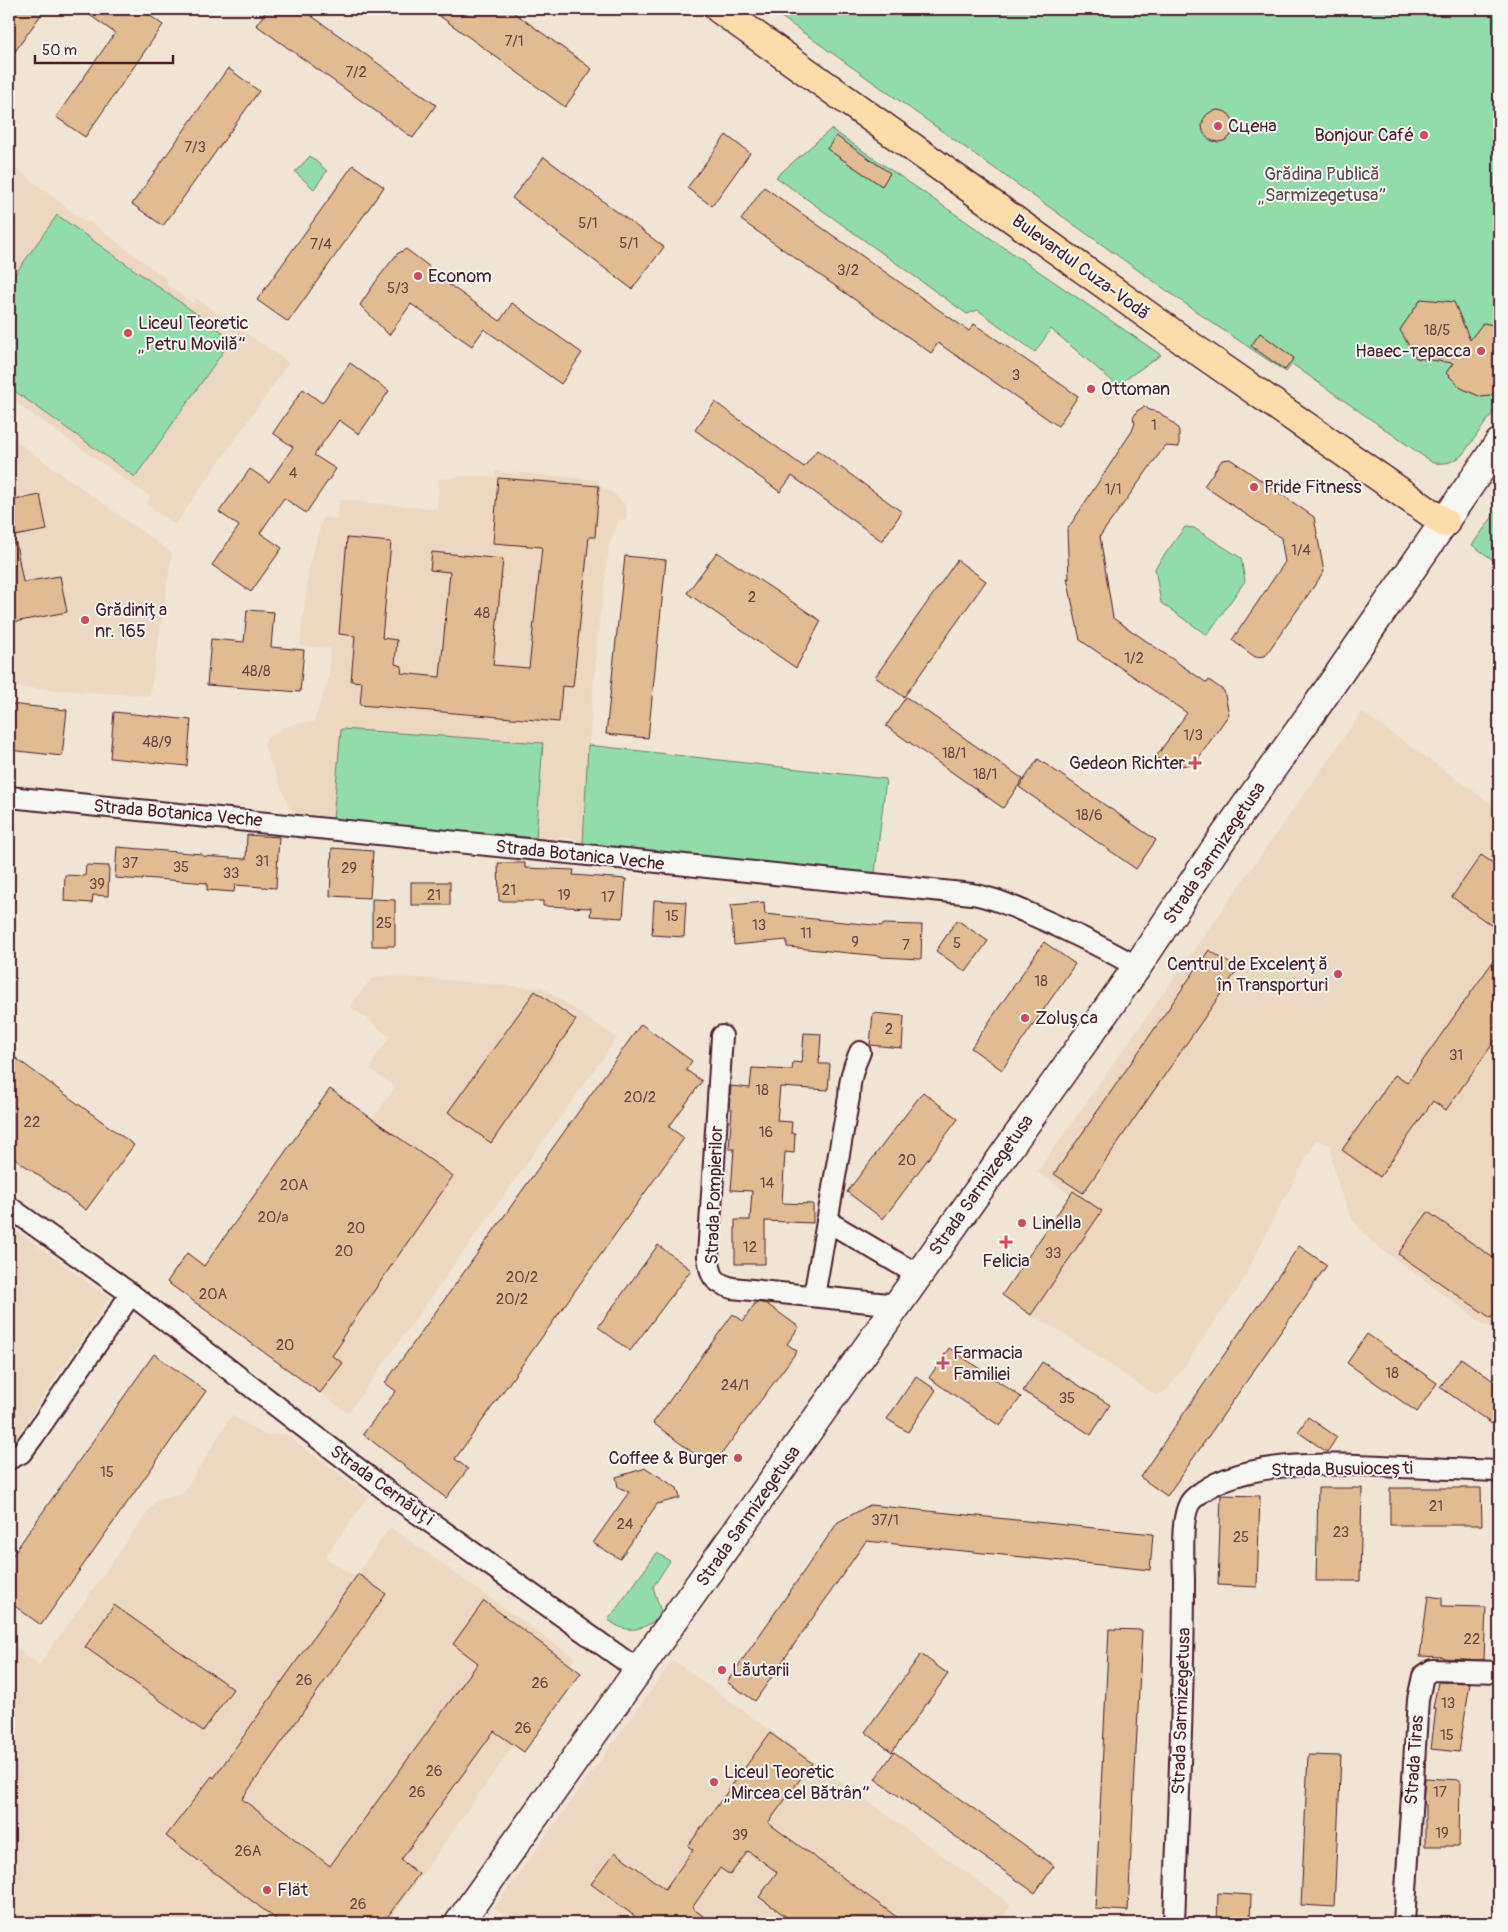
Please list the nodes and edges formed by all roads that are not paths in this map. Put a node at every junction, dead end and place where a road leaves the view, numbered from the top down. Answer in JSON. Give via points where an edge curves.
{"nodes":[{"id":1,"x":718,"y":9,"type":"edge"},
{"id":2,"x":1499,"y":444,"type":"edge"},
{"id":3,"x":1445,"y":522,"type":"junction"},
{"id":4,"x":9,"y":797,"type":"edge"},
{"id":5,"x":1137,"y":967,"type":"junction"},
{"id":6,"x":722,"y":1036,"type":"dead end"},
{"id":7,"x":860,"y":1052,"type":"dead end"},
{"id":8,"x":9,"y":1207,"type":"edge"},
{"id":9,"x":827,"y":1220,"type":"junction"},
{"id":10,"x":918,"y":1275,"type":"junction"},
{"id":11,"x":131,"y":1294,"type":"junction"},
{"id":12,"x":814,"y":1296,"type":"junction"},
{"id":13,"x":898,"y":1304,"type":"junction"},
{"id":14,"x":9,"y":1459,"type":"edge"},
{"id":15,"x":1499,"y":1471,"type":"edge"},
{"id":16,"x":1192,"y":1500,"type":"joint"},
{"id":17,"x":638,"y":1670,"type":"junction"},
{"id":18,"x":1499,"y":1672,"type":"edge"},
{"id":19,"x":459,"y":1923,"type":"edge"},
{"id":20,"x":1174,"y":1923,"type":"edge"},
{"id":21,"x":1404,"y":1923,"type":"edge"}],
"edges":[{"from":1,"to":3,"type":"main road","name":"Bulevardul Cuza-Vodă","via":[[1188,344]]},
{"from":2,"to":3,"type":"main road","name":"Strada Sarmizegetusa"},
{"from":3,"to":5,"type":"main road","name":"Strada Sarmizegetusa","via":[[1215,848]]},
{"from":4,"to":5,"type":"street","name":"Strada Botanica Veche","via":[[972,894],[1002,902],[1041,919]]},
{"from":5,"to":10,"type":"main road","name":"Strada Sarmizegetusa"},
{"from":6,"to":12,"type":"street","name":"Strada Pompierilor","via":[[708,1256],[712,1276],[720,1284],[732,1288]]},
{"from":7,"to":9,"type":"street","via":[[849,1083]]},
{"from":8,"to":11,"type":"street","name":"Strada Cernăuți"},
{"from":9,"to":10,"type":"street"},
{"from":9,"to":12,"type":"street"},
{"from":10,"to":13,"type":"main road","name":"Strada Sarmizegetusa"},
{"from":11,"to":14,"type":"street","via":[[33,1437],[20,1453]]},
{"from":11,"to":17,"type":"street","name":"Strada Cernăuți","via":[[392,1494]]},
{"from":12,"to":13,"type":"street","name":"Strada Pompierilor"},
{"from":13,"to":17,"type":"main road","name":"Strada Sarmizegetusa"},
{"from":15,"to":16,"type":"street","name":"Strada Busuiocești","via":[[1355,1465],[1275,1467],[1245,1473],[1215,1485]]},
{"from":16,"to":20,"type":"street","name":"Strada Sarmizegetusa","via":[[1184,1520]]},
{"from":17,"to":19,"type":"main road","name":"Strada Sarmizegetusa"},
{"from":18,"to":21,"type":"street","name":"Strada Tiras","via":[[1432,1670],[1423,1676],[1415,1727]]}]}
